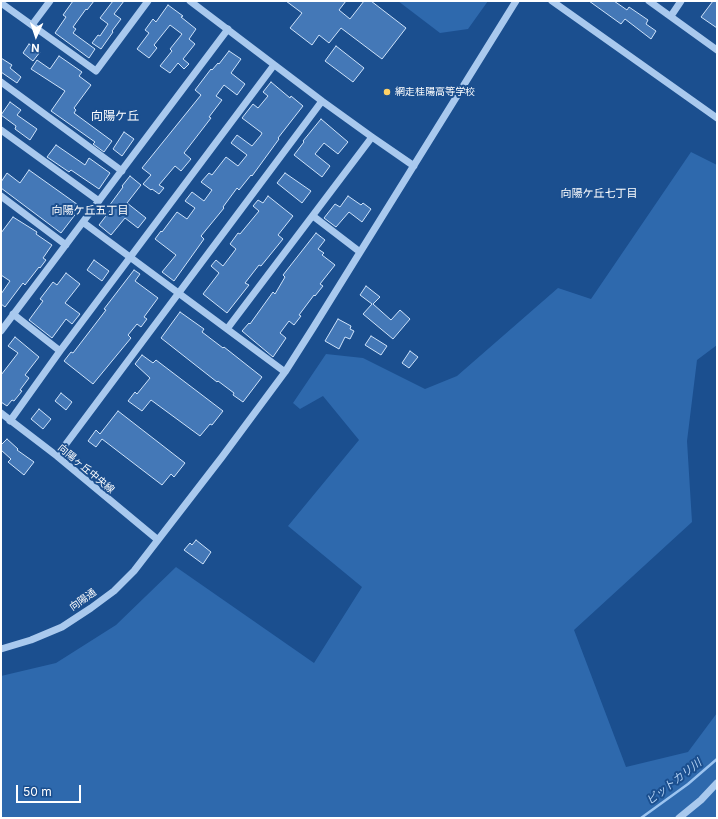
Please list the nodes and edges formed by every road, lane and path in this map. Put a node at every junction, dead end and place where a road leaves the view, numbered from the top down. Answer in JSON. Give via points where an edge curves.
{"nodes":[{"id":1,"x":50,"y":1,"type":"edge"},
{"id":2,"x":148,"y":1,"type":"edge"},
{"id":3,"x":190,"y":1,"type":"edge"},
{"id":4,"x":516,"y":1,"type":"edge"},
{"id":5,"x":552,"y":1,"type":"edge"},
{"id":6,"x":649,"y":1,"type":"edge"},
{"id":7,"x":681,"y":1,"type":"edge"},
{"id":8,"x":1,"y":3,"type":"edge"},
{"id":9,"x":671,"y":16,"type":"junction"},
{"id":10,"x":32,"y":25,"type":"junction"},
{"id":11,"x":228,"y":29,"type":"junction"},
{"id":12,"x":717,"y":50,"type":"edge"},
{"id":13,"x":274,"y":65,"type":"junction"},
{"id":14,"x":1,"y":82,"type":"edge"},
{"id":15,"x":322,"y":101,"type":"junction"},
{"id":16,"x":717,"y":118,"type":"edge"},
{"id":17,"x":1,"y":130,"type":"edge"},
{"id":18,"x":372,"y":137,"type":"junction"},
{"id":19,"x":414,"y":166,"type":"junction"},
{"id":20,"x":122,"y":171,"type":"junction"},
{"id":21,"x":1,"y":196,"type":"edge"},
{"id":22,"x":99,"y":201,"type":"junction"},
{"id":23,"x":313,"y":216,"type":"junction"},
{"id":24,"x":84,"y":223,"type":"junction"},
{"id":25,"x":66,"y":245,"type":"junction"},
{"id":26,"x":360,"y":252,"type":"junction"},
{"id":27,"x":130,"y":258,"type":"junction"},
{"id":28,"x":179,"y":293,"type":"junction"},
{"id":29,"x":13,"y":314,"type":"junction"},
{"id":30,"x":227,"y":329,"type":"junction"},
{"id":31,"x":1,"y":331,"type":"edge"},
{"id":32,"x":60,"y":351,"type":"junction"},
{"id":33,"x":285,"y":372,"type":"junction"},
{"id":34,"x":1,"y":413,"type":"edge"},
{"id":35,"x":10,"y":421,"type":"junction"},
{"id":36,"x":57,"y":456,"type":"junction"},
{"id":37,"x":158,"y":540,"type":"junction"},
{"id":38,"x":1,"y":649,"type":"edge"},
{"id":39,"x":717,"y":784,"type":"edge"},
{"id":40,"x":679,"y":818,"type":"edge"}],
"edges":[{"from":1,"to":10,"type":"street"},
{"from":2,"to":10,"type":"street","via":[[96,71]]},
{"from":3,"to":11,"type":"street"},
{"from":4,"to":19,"type":"street","name":"向陽通"},
{"from":5,"to":16,"type":"street"},
{"from":6,"to":9,"type":"street"},
{"from":7,"to":9,"type":"street"},
{"from":8,"to":10,"type":"street"},
{"from":9,"to":12,"type":"street"},
{"from":11,"to":13,"type":"street"},
{"from":11,"to":20,"type":"street"},
{"from":13,"to":15,"type":"street"},
{"from":13,"to":27,"type":"street"},
{"from":14,"to":20,"type":"street"},
{"from":15,"to":18,"type":"street"},
{"from":15,"to":28,"type":"street"},
{"from":17,"to":22,"type":"street"},
{"from":18,"to":19,"type":"street"},
{"from":18,"to":23,"type":"street"},
{"from":19,"to":26,"type":"street","name":"向陽通"},
{"from":20,"to":22,"type":"street"},
{"from":21,"to":25,"type":"street"},
{"from":22,"to":24,"type":"street"},
{"from":23,"to":26,"type":"street"},
{"from":23,"to":30,"type":"street"},
{"from":24,"to":25,"type":"street"},
{"from":24,"to":27,"type":"street"},
{"from":25,"to":29,"type":"street"},
{"from":26,"to":33,"type":"street","name":"向陽通"},
{"from":27,"to":28,"type":"street"},
{"from":27,"to":32,"type":"street"},
{"from":28,"to":30,"type":"street"},
{"from":28,"to":36,"type":"street"},
{"from":29,"to":31,"type":"street"},
{"from":29,"to":32,"type":"street"},
{"from":30,"to":33,"type":"street"},
{"from":32,"to":35,"type":"street"},
{"from":33,"to":37,"type":"street","name":"向陽通"},
{"from":34,"to":35,"type":"street","name":"向陽ヶ丘中央線"},
{"from":35,"to":36,"type":"street","name":"向陽ヶ丘中央線"},
{"from":36,"to":37,"type":"street","name":"向陽ヶ丘中央線"},
{"from":37,"to":38,"type":"street","name":"向陽通","via":[[134,571],[91,608],[62,627]]},
{"from":39,"to":40,"type":"street"}]}
